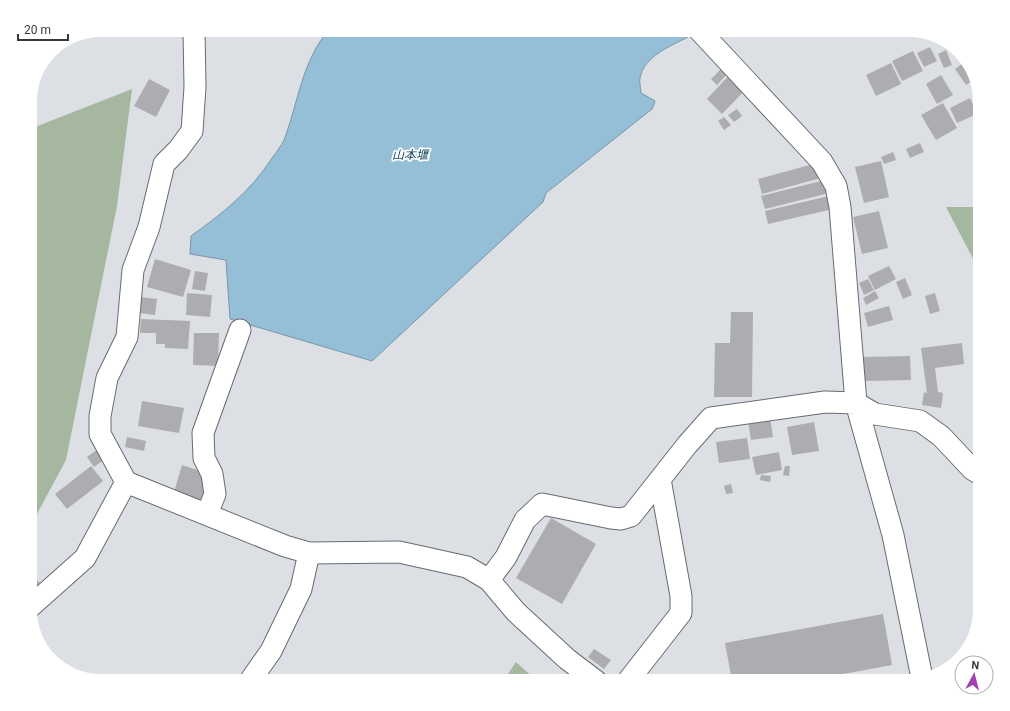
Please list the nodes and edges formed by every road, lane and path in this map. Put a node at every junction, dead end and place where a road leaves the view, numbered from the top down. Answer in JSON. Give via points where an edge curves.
{"nodes":[{"id":1,"x":194,"y":37,"type":"edge"},
{"id":2,"x":706,"y":37,"type":"edge"},
{"id":3,"x":240,"y":330,"type":"dead end"},
{"id":4,"x":856,"y":403,"type":"junction"},
{"id":5,"x":973,"y":470,"type":"edge"},
{"id":6,"x":660,"y":479,"type":"junction"},
{"id":7,"x":126,"y":482,"type":"junction"},
{"id":8,"x":207,"y":514,"type":"junction"},
{"id":9,"x":309,"y":553,"type":"junction"},
{"id":10,"x":488,"y":580,"type":"junction"},
{"id":11,"x":37,"y":601,"type":"edge"},
{"id":12,"x":921,"y":673,"type":"edge"},
{"id":13,"x":255,"y":674,"type":"edge"},
{"id":14,"x":587,"y":674,"type":"edge"},
{"id":15,"x":633,"y":674,"type":"edge"}],
"edges":[{"from":1,"to":7,"type":"street","via":[[195,87],[192,131],[164,164],[150,227],[133,270],[127,337],[107,378],[100,416],[100,434]]},
{"from":2,"to":4,"type":"street","via":[[822,162],[836,186],[840,207]]},
{"from":3,"to":8,"type":"street","via":[[204,433],[204,458],[212,474],[214,494]]},
{"from":4,"to":5,"type":"street","via":[[876,414],[920,422],[941,436]]},
{"from":4,"to":6,"type":"street","via":[[825,402],[711,418]]},
{"from":4,"to":12,"type":"street","via":[[893,535]]},
{"from":6,"to":10,"type":"street","via":[[631,516],[621,519],[542,504],[525,520],[506,557]]},
{"from":6,"to":15,"type":"street","via":[[681,596],[681,613]]},
{"from":7,"to":8,"type":"street"},
{"from":7,"to":11,"type":"street","via":[[84,558]]},
{"from":8,"to":9,"type":"street","via":[[285,546]]},
{"from":9,"to":10,"type":"street","via":[[399,552],[467,567]]},
{"from":9,"to":13,"type":"street","via":[[301,589],[271,651]]},
{"from":10,"to":14,"type":"street","via":[[516,612]]}]}
